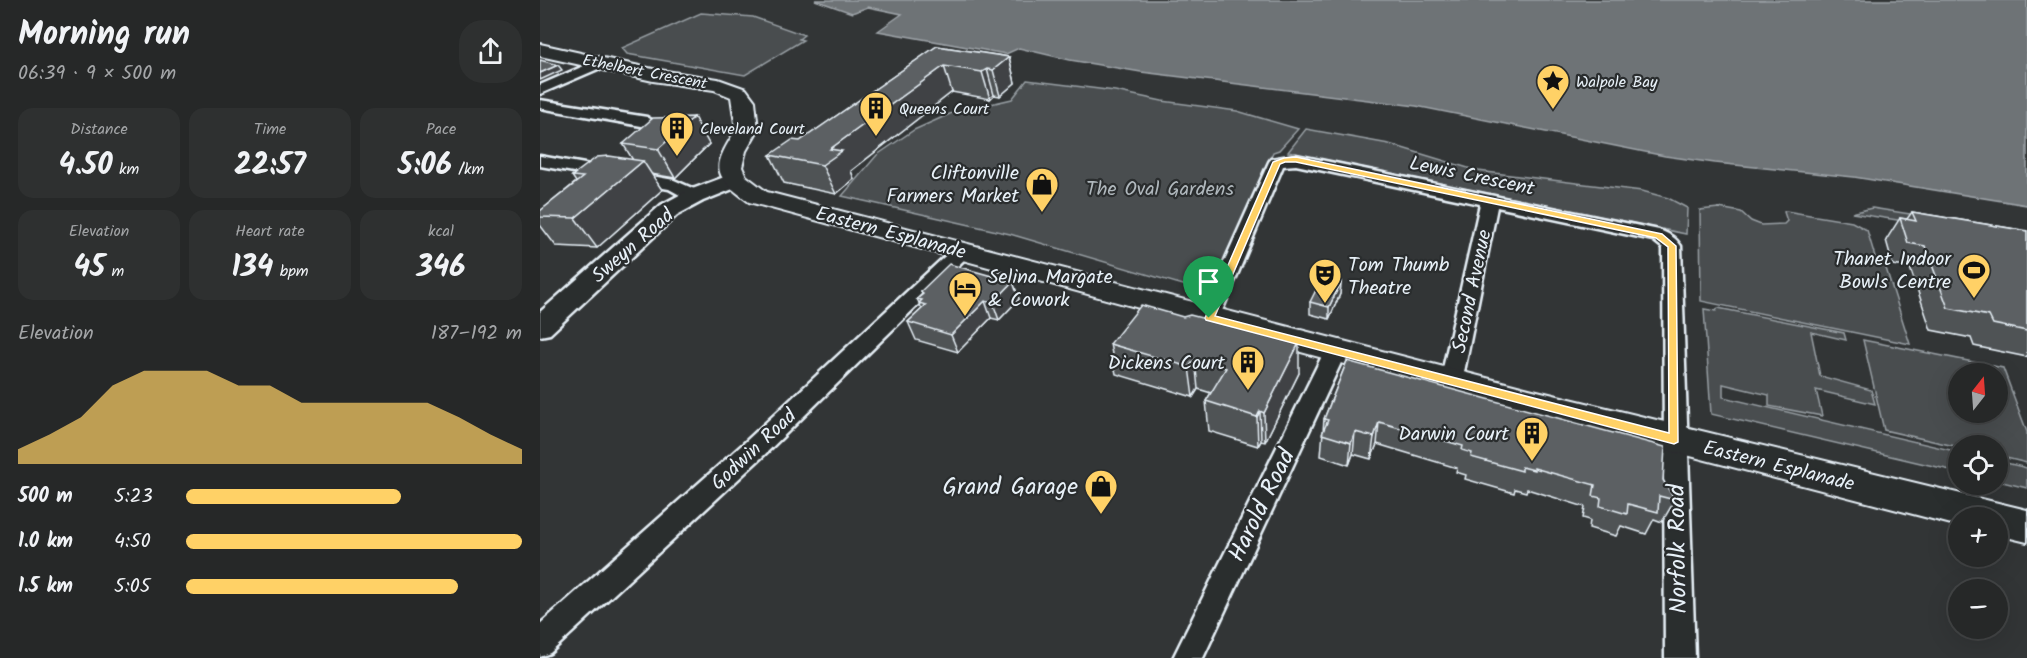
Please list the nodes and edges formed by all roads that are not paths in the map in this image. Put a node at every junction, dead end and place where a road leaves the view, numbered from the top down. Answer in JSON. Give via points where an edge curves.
{"nodes":[{"id":1,"x":540,"y":50,"type":"edge"},
{"id":2,"x":600,"y":63,"type":"junction"},
{"id":3,"x":540,"y":90,"type":"edge"},
{"id":4,"x":540,"y":104,"type":"edge"},
{"id":5,"x":646,"y":122,"type":"edge"},
{"id":6,"x":548,"y":162,"type":"edge"},
{"id":7,"x":540,"y":173,"type":"edge"},
{"id":8,"x":735,"y":180,"type":"junction"},
{"id":9,"x":695,"y":196,"type":"junction"},
{"id":10,"x":1490,"y":200,"type":"junction"},
{"id":11,"x":1659,"y":236,"type":"joint"},
{"id":12,"x":963,"y":250,"type":"junction"},
{"id":13,"x":1209,"y":318,"type":"junction"},
{"id":14,"x":540,"y":327,"type":"edge"},
{"id":15,"x":1335,"y":352,"type":"junction"},
{"id":16,"x":1451,"y":381,"type":"junction"},
{"id":17,"x":1674,"y":439,"type":"junction"},
{"id":18,"x":1948,"y":507,"type":"edge"},
{"id":19,"x":2008,"y":521,"type":"edge"},
{"id":20,"x":2027,"y":526,"type":"edge"},
{"id":21,"x":540,"y":643,"type":"edge"},
{"id":22,"x":1188,"y":658,"type":"edge"},
{"id":23,"x":1680,"y":658,"type":"edge"}],
"edges":[{"from":1,"to":2,"type":"main road","name":"Ethelbert Crescent"},
{"from":2,"to":3,"type":"street"},
{"from":2,"to":8,"type":"main road","name":"Ethelbert Crescent","via":[[718,85],[739,93],[744,101],[747,130],[730,159]]},
{"from":4,"to":5,"type":"street"},
{"from":6,"to":7,"type":"street"},
{"from":6,"to":9,"type":"street","via":[[674,185]]},
{"from":8,"to":9,"type":"street","name":"Sweyn Road"},
{"from":8,"to":12,"type":"main road","name":"Eastern Esplanade","via":[[758,197]]},
{"from":9,"to":14,"type":"street","name":"Sweyn Road","via":[[669,210]]},
{"from":10,"to":11,"type":"street","name":"Lewis Crescent"},
{"from":10,"to":13,"type":"street","name":"Lewis Crescent","via":[[1296,160],[1277,162]]},
{"from":10,"to":16,"type":"street","name":"Second Avenue"},
{"from":11,"to":17,"type":"street","name":"Norfolk Road","via":[[1672,246]]},
{"from":12,"to":13,"type":"main road","name":"Eastern Esplanade"},
{"from":12,"to":21,"type":"street","name":"Godwin Road","via":[[752,451]]},
{"from":13,"to":15,"type":"main road","name":"Eastern Esplanade"},
{"from":15,"to":16,"type":"main road","name":"Eastern Esplanade"},
{"from":15,"to":22,"type":"street","name":"Harold Road"},
{"from":16,"to":17,"type":"main road","name":"Eastern Esplanade"},
{"from":17,"to":18,"type":"main road","name":"Eastern Esplanade"},
{"from":17,"to":23,"type":"street","name":"Norfolk Road"},
{"from":19,"to":20,"type":"main road"}]}
